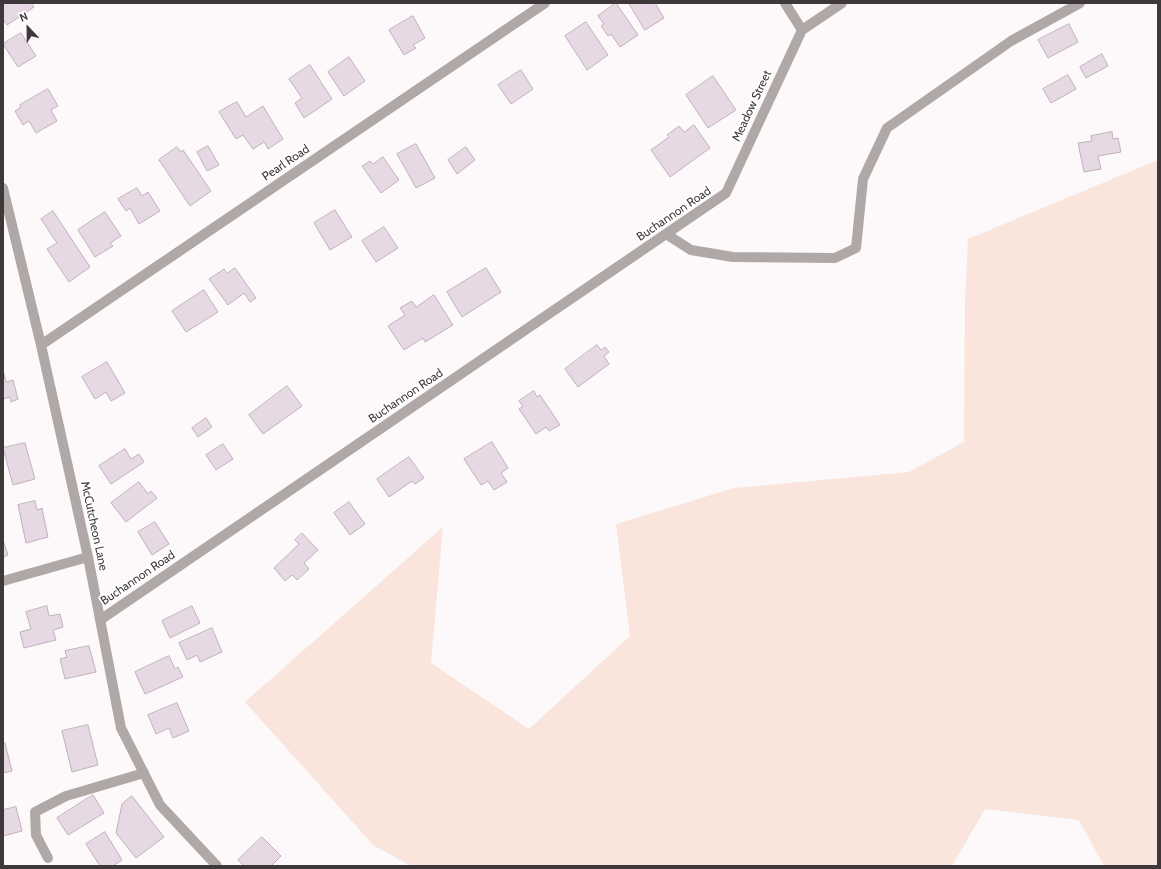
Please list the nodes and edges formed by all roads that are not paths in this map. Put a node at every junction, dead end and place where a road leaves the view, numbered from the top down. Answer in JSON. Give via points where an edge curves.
{"nodes":[{"id":1,"x":545,"y":3,"type":"edge"},
{"id":2,"x":785,"y":3,"type":"edge"},
{"id":3,"x":842,"y":3,"type":"edge"},
{"id":4,"x":1080,"y":3,"type":"edge"},
{"id":5,"x":802,"y":30,"type":"junction"},
{"id":6,"x":3,"y":188,"type":"edge"},
{"id":7,"x":726,"y":193,"type":"joint"},
{"id":8,"x":666,"y":234,"type":"junction"},
{"id":9,"x":41,"y":345,"type":"junction"},
{"id":10,"x":88,"y":557,"type":"junction"},
{"id":11,"x":3,"y":581,"type":"edge"},
{"id":12,"x":100,"y":620,"type":"junction"},
{"id":13,"x":144,"y":773,"type":"junction"},
{"id":14,"x":48,"y":858,"type":"dead end"},
{"id":15,"x":217,"y":866,"type":"edge"}],
"edges":[{"from":1,"to":9,"type":"street","name":"Pearl Road"},
{"from":2,"to":5,"type":"street"},
{"from":3,"to":5,"type":"street"},
{"from":4,"to":8,"type":"street","via":[[1010,42],[887,128],[863,179],[856,248],[835,258],[733,257],[692,250]]},
{"from":5,"to":7,"type":"street","name":"Meadow Street"},
{"from":6,"to":9,"type":"street","name":"McCutcheon Lane"},
{"from":7,"to":8,"type":"street","name":"Buchannon Road"},
{"from":8,"to":12,"type":"street","name":"Buchannon Road"},
{"from":9,"to":10,"type":"street","name":"McCutcheon Lane"},
{"from":10,"to":11,"type":"street"},
{"from":10,"to":12,"type":"street","name":"McCutcheon Lane"},
{"from":12,"to":13,"type":"street","name":"McCutcheon Lane","via":[[121,728]]},
{"from":13,"to":14,"type":"street","via":[[66,796],[35,812],[36,835]]},
{"from":13,"to":15,"type":"street","name":"McCutcheon Lane","via":[[160,805]]}]}
